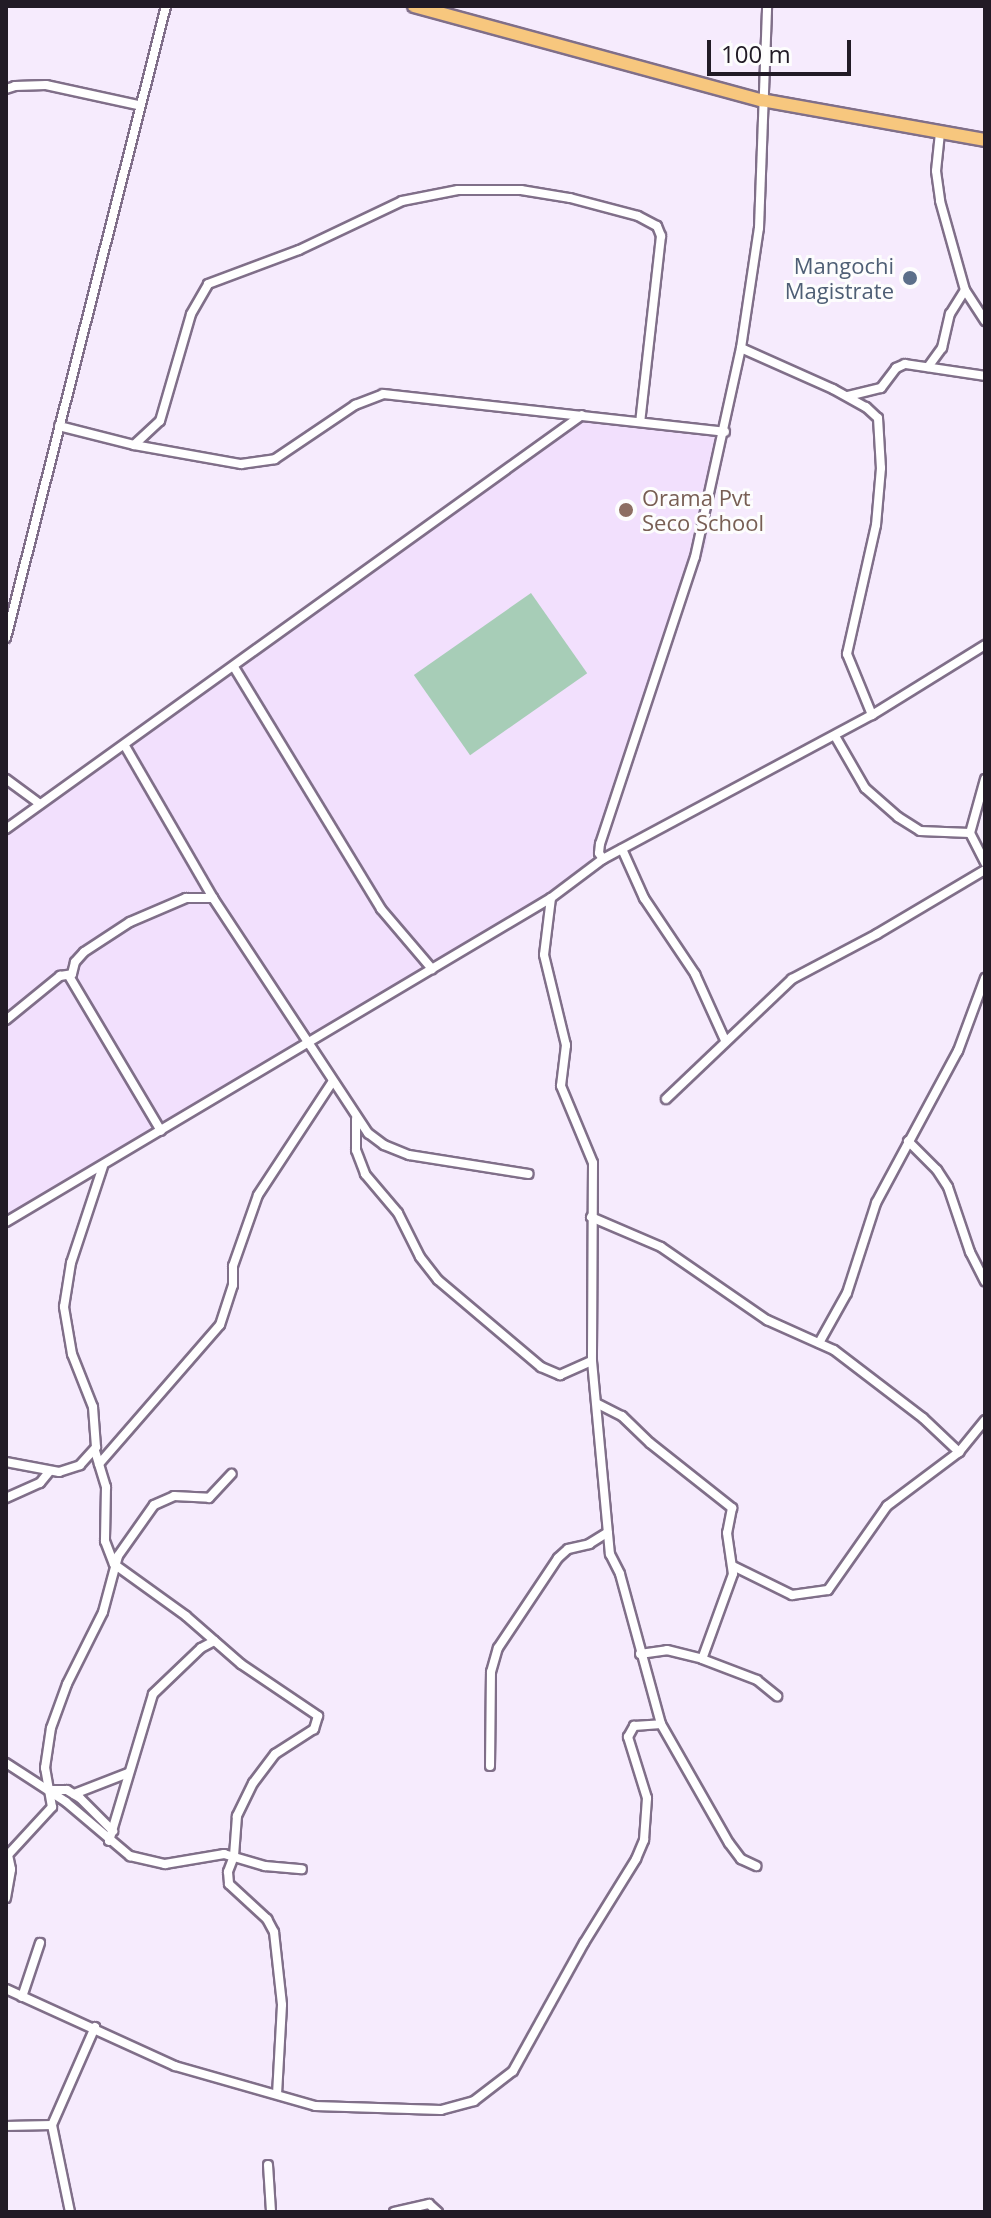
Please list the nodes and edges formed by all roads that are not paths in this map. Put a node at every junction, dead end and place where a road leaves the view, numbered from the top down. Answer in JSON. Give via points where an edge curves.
{"nodes":[{"id":1,"x":166,"y":6,"type":"edge"},
{"id":2,"x":414,"y":6,"type":"edge"},
{"id":3,"x":767,"y":6,"type":"edge"},
{"id":4,"x":6,"y":89,"type":"edge"},
{"id":5,"x":761,"y":100,"type":"junction"},
{"id":6,"x":138,"y":105,"type":"junction"},
{"id":7,"x":940,"y":133,"type":"junction"},
{"id":8,"x":985,"y":140,"type":"edge"},
{"id":9,"x":965,"y":290,"type":"junction"},
{"id":10,"x":985,"y":321,"type":"edge"},
{"id":11,"x":741,"y":348,"type":"junction"},
{"id":12,"x":928,"y":367,"type":"junction"},
{"id":13,"x":985,"y":376,"type":"edge"},
{"id":14,"x":847,"y":396,"type":"junction"},
{"id":15,"x":582,"y":415,"type":"junction"},
{"id":16,"x":640,"y":422,"type":"junction"},
{"id":17,"x":59,"y":426,"type":"junction"},
{"id":18,"x":725,"y":432,"type":"junction"},
{"id":19,"x":134,"y":445,"type":"junction"},
{"id":20,"x":6,"y":638,"type":"edge"},
{"id":21,"x":985,"y":645,"type":"edge"},
{"id":22,"x":234,"y":667,"type":"junction"},
{"id":23,"x":872,"y":715,"type":"junction"},
{"id":24,"x":835,"y":736,"type":"junction"},
{"id":25,"x":125,"y":746,"type":"junction"},
{"id":26,"x":6,"y":779,"type":"edge"},
{"id":27,"x":985,"y":779,"type":"edge"},
{"id":28,"x":40,"y":804,"type":"junction"},
{"id":29,"x":6,"y":829,"type":"edge"},
{"id":30,"x":970,"y":833,"type":"junction"},
{"id":31,"x":622,"y":849,"type":"junction"},
{"id":32,"x":603,"y":859,"type":"junction"},
{"id":33,"x":985,"y":863,"type":"edge"},
{"id":34,"x":985,"y":870,"type":"edge"},
{"id":35,"x":213,"y":898,"type":"junction"},
{"id":36,"x":551,"y":898,"type":"junction"},
{"id":37,"x":432,"y":969,"type":"junction"},
{"id":38,"x":69,"y":976,"type":"junction"},
{"id":39,"x":985,"y":978,"type":"edge"},
{"id":40,"x":6,"y":1020,"type":"edge"},
{"id":41,"x":725,"y":1040,"type":"junction"},
{"id":42,"x":311,"y":1042,"type":"junction"},
{"id":43,"x":333,"y":1081,"type":"junction"},
{"id":44,"x":666,"y":1099,"type":"dead end"},
{"id":45,"x":356,"y":1118,"type":"junction"},
{"id":46,"x":161,"y":1131,"type":"junction"},
{"id":47,"x":908,"y":1141,"type":"junction"},
{"id":48,"x":103,"y":1166,"type":"junction"},
{"id":49,"x":529,"y":1174,"type":"dead end"},
{"id":50,"x":591,"y":1217,"type":"junction"},
{"id":51,"x":6,"y":1222,"type":"edge"},
{"id":52,"x":985,"y":1281,"type":"edge"},
{"id":53,"x":819,"y":1343,"type":"junction"},
{"id":54,"x":592,"y":1361,"type":"junction"},
{"id":55,"x":598,"y":1404,"type":"junction"},
{"id":56,"x":985,"y":1420,"type":"edge"},
{"id":57,"x":95,"y":1451,"type":"junction"},
{"id":58,"x":959,"y":1452,"type":"junction"},
{"id":59,"x":6,"y":1462,"type":"edge"},
{"id":60,"x":99,"y":1464,"type":"junction"},
{"id":61,"x":49,"y":1472,"type":"junction"},
{"id":62,"x":231,"y":1474,"type":"dead end"},
{"id":63,"x":6,"y":1498,"type":"edge"},
{"id":64,"x":608,"y":1532,"type":"junction"},
{"id":65,"x":114,"y":1564,"type":"junction"},
{"id":66,"x":733,"y":1566,"type":"junction"},
{"id":67,"x":214,"y":1641,"type":"junction"},
{"id":68,"x":640,"y":1654,"type":"junction"},
{"id":69,"x":702,"y":1659,"type":"junction"},
{"id":70,"x":777,"y":1696,"type":"dead end"},
{"id":71,"x":661,"y":1724,"type":"junction"},
{"id":72,"x":6,"y":1763,"type":"edge"},
{"id":73,"x":490,"y":1766,"type":"dead end"},
{"id":74,"x":129,"y":1772,"type":"junction"},
{"id":75,"x":49,"y":1790,"type":"junction"},
{"id":76,"x":74,"y":1794,"type":"junction"},
{"id":77,"x":113,"y":1831,"type":"junction"},
{"id":78,"x":109,"y":1841,"type":"junction"},
{"id":79,"x":7,"y":1856,"type":"edge"},
{"id":80,"x":234,"y":1856,"type":"junction"},
{"id":81,"x":756,"y":1866,"type":"dead end"},
{"id":82,"x":302,"y":1869,"type":"dead end"},
{"id":83,"x":6,"y":1898,"type":"edge"},
{"id":84,"x":40,"y":1943,"type":"dead end"},
{"id":85,"x":6,"y":1989,"type":"edge"},
{"id":86,"x":22,"y":1997,"type":"junction"},
{"id":87,"x":95,"y":2027,"type":"junction"},
{"id":88,"x":277,"y":2094,"type":"junction"},
{"id":89,"x":52,"y":2125,"type":"junction"},
{"id":90,"x":6,"y":2126,"type":"edge"},
{"id":91,"x":268,"y":2165,"type":"dead end"},
{"id":92,"x":70,"y":2212,"type":"edge"},
{"id":93,"x":271,"y":2212,"type":"edge"},
{"id":94,"x":394,"y":2212,"type":"edge"},
{"id":95,"x":438,"y":2212,"type":"edge"}],
"edges":[{"from":1,"to":6,"type":"street"},
{"from":2,"to":5,"type":"highway"},
{"from":3,"to":5,"type":"street"},
{"from":4,"to":6,"type":"street","via":[[46,85]]},
{"from":5,"to":7,"type":"highway"},
{"from":5,"to":11,"type":"street","via":[[759,228]]},
{"from":6,"to":17,"type":"street"},
{"from":7,"to":8,"type":"highway"},
{"from":7,"to":9,"type":"street","via":[[940,201]]},
{"from":9,"to":10,"type":"street"},
{"from":9,"to":12,"type":"street","via":[[950,314],[942,348]]},
{"from":11,"to":14,"type":"street"},
{"from":11,"to":18,"type":"street"},
{"from":12,"to":13,"type":"street"},
{"from":12,"to":14,"type":"street","via":[[900,365],[881,388]]},
{"from":14,"to":23,"type":"street","via":[[874,413],[881,434],[876,525],[847,654]]},
{"from":15,"to":16,"type":"street"},
{"from":15,"to":19,"type":"street","via":[[383,394],[355,405],[291,451],[257,463]]},
{"from":15,"to":22,"type":"street"},
{"from":16,"to":18,"type":"street"},
{"from":16,"to":19,"type":"street","via":[[660,250],[657,226],[570,198],[521,190],[458,190],[402,201],[309,246],[208,284],[191,314],[160,421]]},
{"from":17,"to":19,"type":"street"},
{"from":17,"to":20,"type":"street"},
{"from":18,"to":32,"type":"street","via":[[695,557],[600,844]]},
{"from":21,"to":23,"type":"street"},
{"from":22,"to":25,"type":"street"},
{"from":22,"to":37,"type":"street","via":[[381,909]]},
{"from":23,"to":24,"type":"street"},
{"from":24,"to":30,"type":"street","via":[[865,788],[898,817],[920,831]]},
{"from":24,"to":31,"type":"street"},
{"from":25,"to":28,"type":"street"},
{"from":25,"to":35,"type":"street"},
{"from":26,"to":28,"type":"street"},
{"from":27,"to":30,"type":"street"},
{"from":28,"to":29,"type":"street"},
{"from":30,"to":33,"type":"street"},
{"from":31,"to":32,"type":"street"},
{"from":31,"to":41,"type":"street","via":[[644,898],[695,974]]},
{"from":32,"to":36,"type":"street"},
{"from":34,"to":41,"type":"street","via":[[805,970]]},
{"from":35,"to":38,"type":"street","via":[[186,898],[130,922],[84,952]]},
{"from":35,"to":42,"type":"street"},
{"from":36,"to":37,"type":"street"},
{"from":36,"to":50,"type":"street","via":[[544,955],[566,1045],[562,1091],[593,1163]]},
{"from":37,"to":42,"type":"street"},
{"from":38,"to":40,"type":"street","via":[[60,976]]},
{"from":38,"to":46,"type":"street"},
{"from":39,"to":47,"type":"street","via":[[950,1068]]},
{"from":41,"to":44,"type":"street"},
{"from":42,"to":43,"type":"street"},
{"from":42,"to":46,"type":"street"},
{"from":43,"to":45,"type":"street"},
{"from":43,"to":60,"type":"street","via":[[258,1195],[233,1266],[233,1285],[220,1325]]},
{"from":45,"to":49,"type":"street","via":[[376,1140],[396,1151]]},
{"from":45,"to":54,"type":"street","via":[[356,1150],[365,1174],[398,1213],[438,1280],[541,1367],[560,1375]]},
{"from":46,"to":48,"type":"street"},
{"from":47,"to":52,"type":"street","via":[[948,1187]]},
{"from":47,"to":53,"type":"street","via":[[876,1203],[847,1293]]},
{"from":48,"to":51,"type":"street"},
{"from":48,"to":57,"type":"street","via":[[71,1263],[64,1307],[72,1354],[93,1407]]},
{"from":50,"to":53,"type":"street","via":[[661,1247],[744,1306]]},
{"from":50,"to":54,"type":"street"},
{"from":53,"to":58,"type":"street","via":[[909,1407]]},
{"from":54,"to":55,"type":"street"},
{"from":55,"to":64,"type":"street"},
{"from":55,"to":66,"type":"street","via":[[622,1416],[730,1505],[727,1533]]},
{"from":56,"to":58,"type":"street"},
{"from":57,"to":60,"type":"street"},
{"from":57,"to":61,"type":"street","via":[[80,1465]]},
{"from":58,"to":66,"type":"street","via":[[887,1506],[828,1590],[792,1595]]},
{"from":59,"to":61,"type":"street"},
{"from":60,"to":65,"type":"street","via":[[106,1487],[105,1541]]},
{"from":61,"to":63,"type":"street","via":[[35,1486]]},
{"from":62,"to":65,"type":"street","via":[[209,1498],[174,1496],[154,1505]]},
{"from":64,"to":68,"type":"street"},
{"from":64,"to":73,"type":"street","via":[[558,1558],[498,1648],[491,1672]]},
{"from":65,"to":67,"type":"street"},
{"from":65,"to":75,"type":"street","via":[[103,1612],[51,1728],[45,1768]]},
{"from":66,"to":69,"type":"street","via":[[727,1597]]},
{"from":67,"to":74,"type":"street","via":[[153,1694]]},
{"from":67,"to":80,"type":"street","via":[[319,1719],[314,1729],[270,1758],[253,1783],[237,1816]]},
{"from":68,"to":69,"type":"street","via":[[667,1650]]},
{"from":68,"to":71,"type":"street"},
{"from":69,"to":70,"type":"street","via":[[757,1680]]},
{"from":71,"to":81,"type":"street","via":[[729,1843],[741,1859]]},
{"from":71,"to":88,"type":"street","via":[[634,1726],[628,1737],[647,1798],[641,1850],[508,2077],[474,2101],[441,2110],[328,2108]]},
{"from":72,"to":75,"type":"street"},
{"from":74,"to":76,"type":"street"},
{"from":74,"to":77,"type":"street"},
{"from":75,"to":76,"type":"street"},
{"from":75,"to":78,"type":"street"},
{"from":75,"to":79,"type":"street","via":[[52,1807]]},
{"from":76,"to":77,"type":"street"},
{"from":77,"to":78,"type":"street"},
{"from":78,"to":80,"type":"street","via":[[147,1862],[180,1862],[214,1853]]},
{"from":79,"to":83,"type":"street","via":[[11,1869]]},
{"from":80,"to":82,"type":"street","via":[[265,1866]]},
{"from":80,"to":88,"type":"street","via":[[229,1884],[274,1932],[282,2005]]},
{"from":84,"to":86,"type":"street"},
{"from":85,"to":86,"type":"street"},
{"from":86,"to":87,"type":"street"},
{"from":87,"to":88,"type":"street","via":[[175,2066]]},
{"from":87,"to":89,"type":"street"},
{"from":89,"to":90,"type":"street"},
{"from":89,"to":92,"type":"street"},
{"from":91,"to":93,"type":"street"},
{"from":94,"to":95,"type":"street","via":[[429,2204]]}]}
